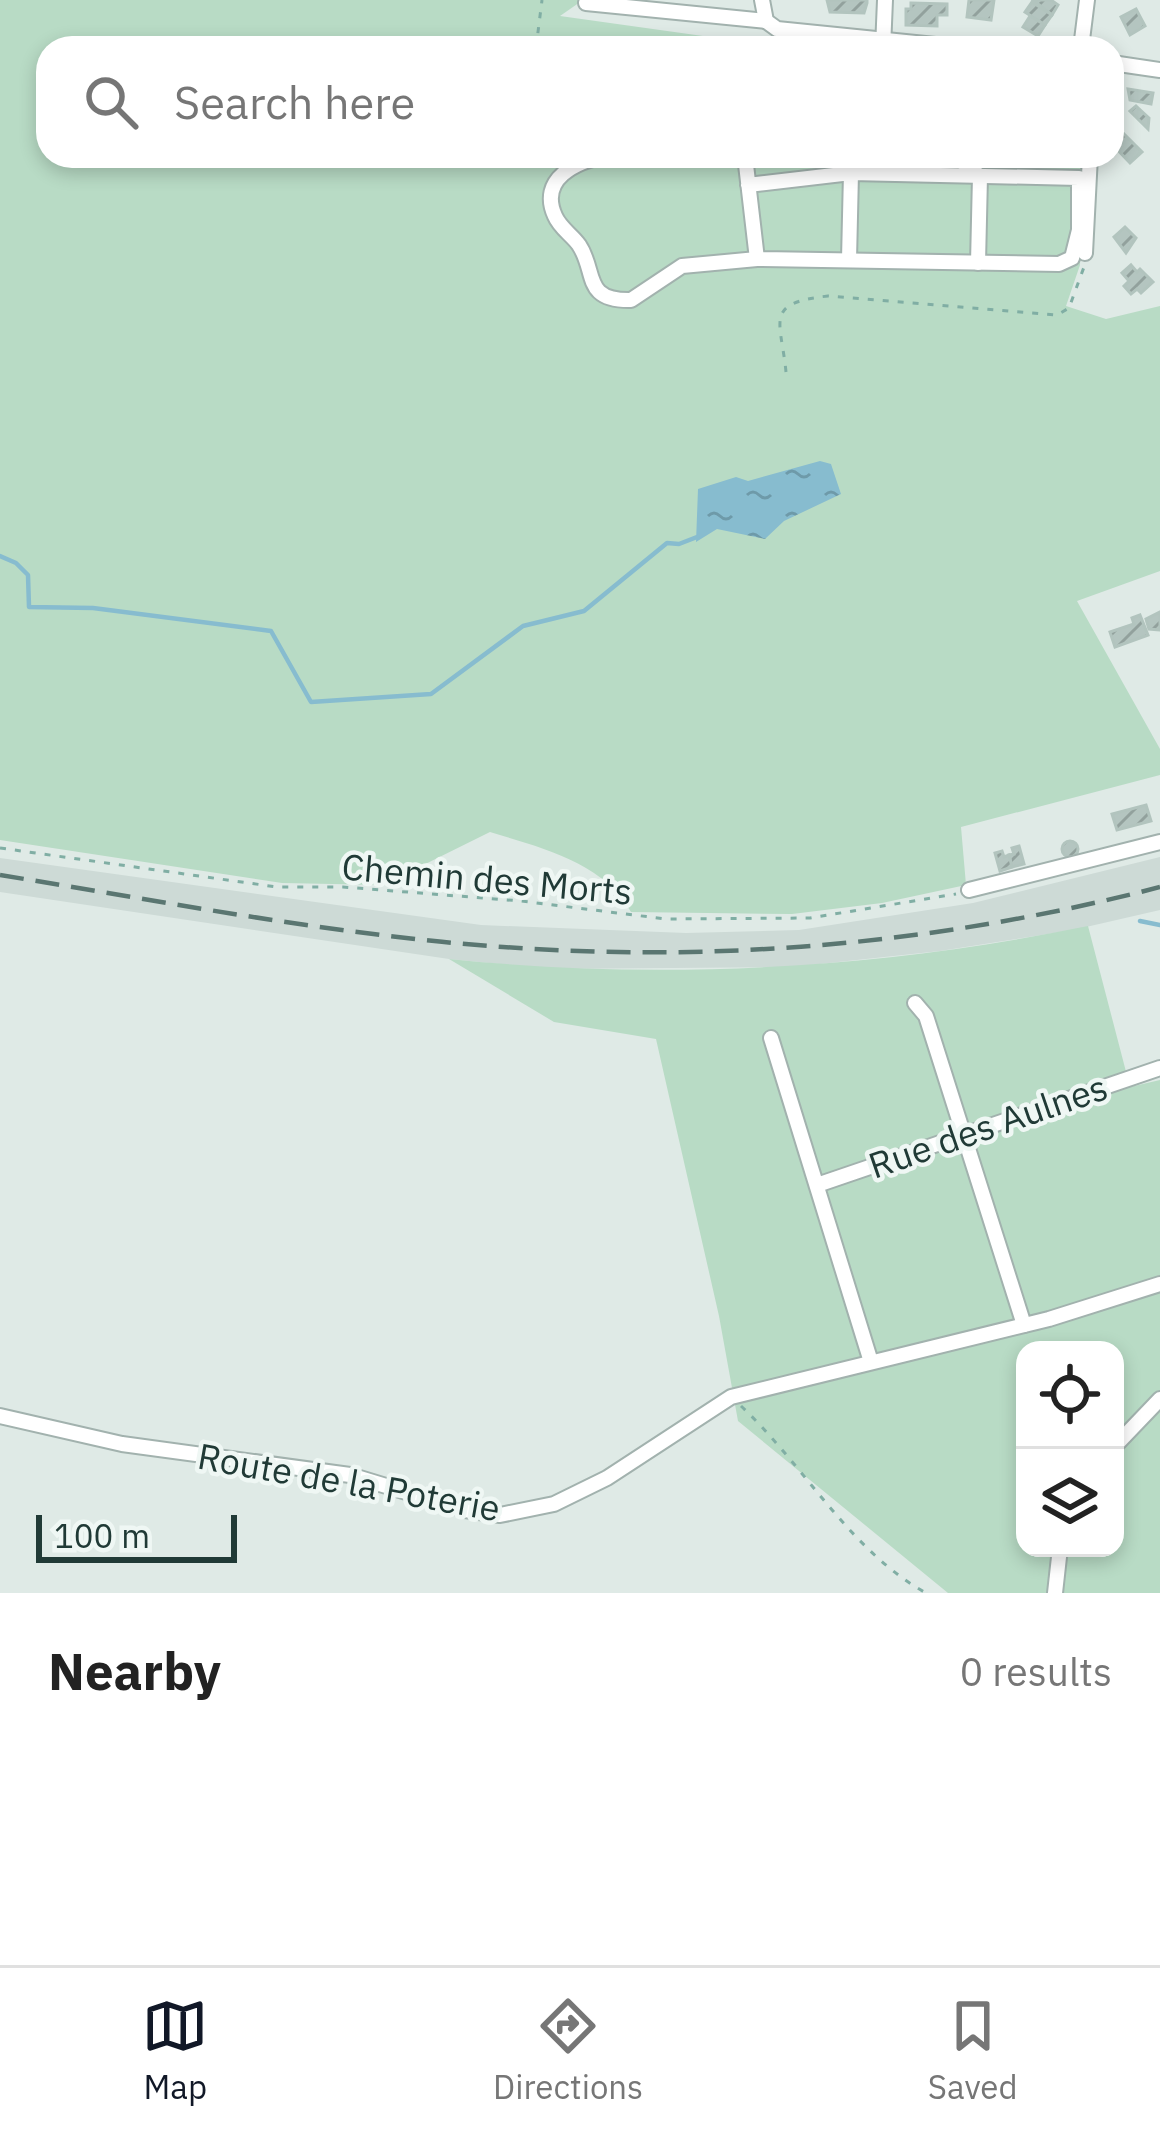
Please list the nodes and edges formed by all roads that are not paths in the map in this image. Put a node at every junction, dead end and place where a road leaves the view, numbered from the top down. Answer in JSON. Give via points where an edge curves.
{"nodes":[{"id":1,"x":762,"y":0,"type":"edge"},
{"id":2,"x":885,"y":0,"type":"edge"},
{"id":3,"x":1088,"y":0,"type":"edge"},
{"id":4,"x":586,"y":3,"type":"dead end"},
{"id":5,"x":766,"y":21,"type":"junction"},
{"id":6,"x":825,"y":36,"type":"edge"},
{"id":7,"x":883,"y":36,"type":"edge"},
{"id":8,"x":1083,"y":36,"type":"edge"},
{"id":9,"x":1124,"y":65,"type":"edge"},
{"id":10,"x":1160,"y":70,"type":"edge"},
{"id":11,"x":572,"y":168,"type":"edge"},
{"id":12,"x":746,"y":168,"type":"edge"},
{"id":13,"x":970,"y":168,"type":"edge"},
{"id":14,"x":1089,"y":168,"type":"edge"},
{"id":15,"x":851,"y":173,"type":"junction"},
{"id":16,"x":980,"y":176,"type":"junction"},
{"id":17,"x":748,"y":185,"type":"junction"},
{"id":18,"x":1085,"y":253,"type":"road end"},
{"id":19,"x":757,"y":259,"type":"junction"},
{"id":20,"x":849,"y":260,"type":"junction"},
{"id":21,"x":978,"y":263,"type":"junction"},
{"id":22,"x":1160,"y":842,"type":"edge"},
{"id":23,"x":969,"y":890,"type":"road end"},
{"id":24,"x":915,"y":1004,"type":"dead end"},
{"id":25,"x":771,"y":1038,"type":"dead end"},
{"id":26,"x":1160,"y":1068,"type":"edge"},
{"id":27,"x":963,"y":1135,"type":"junction"},
{"id":28,"x":817,"y":1185,"type":"junction"},
{"id":29,"x":1160,"y":1284,"type":"edge"},
{"id":30,"x":1024,"y":1325,"type":"junction"},
{"id":31,"x":871,"y":1362,"type":"junction"},
{"id":32,"x":1160,"y":1399,"type":"edge"},
{"id":33,"x":0,"y":1416,"type":"edge"},
{"id":34,"x":1124,"y":1437,"type":"edge"},
{"id":35,"x":1059,"y":1557,"type":"edge"},
{"id":36,"x":1054,"y":1593,"type":"edge"}],
"edges":[{"from":1,"to":5,"type":"street"},
{"from":2,"to":7,"type":"street"},
{"from":3,"to":8,"type":"street"},
{"from":4,"to":5,"type":"street"},
{"from":5,"to":6,"type":"street"},
{"from":9,"to":10,"type":"street"},
{"from":11,"to":19,"type":"street","via":[[551,194],[555,217],[580,247],[599,292],[631,300],[682,266]]},
{"from":12,"to":17,"type":"street"},
{"from":13,"to":16,"type":"street"},
{"from":14,"to":18,"type":"street"},
{"from":15,"to":16,"type":"street"},
{"from":15,"to":17,"type":"street"},
{"from":15,"to":20,"type":"street"},
{"from":16,"to":21,"type":"street"},
{"from":16,"to":21,"type":"street","via":[[1079,178],[1080,217],[1065,263]]},
{"from":17,"to":19,"type":"street"},
{"from":19,"to":20,"type":"street"},
{"from":20,"to":21,"type":"street"},
{"from":22,"to":23,"type":"street"},
{"from":24,"to":27,"type":"street","via":[[926,1016]]},
{"from":25,"to":28,"type":"street"},
{"from":26,"to":27,"type":"street","name":"Rue des Aulnes"},
{"from":27,"to":28,"type":"street","name":"Rue des Aulnes"},
{"from":27,"to":30,"type":"street"},
{"from":28,"to":31,"type":"street"},
{"from":29,"to":30,"type":"street","name":"Route de la Poterie"},
{"from":30,"to":31,"type":"street","name":"Route de la Poterie"},
{"from":31,"to":33,"type":"street","name":"Route de la Poterie","via":[[731,1397],[607,1478],[554,1504],[500,1515],[350,1475],[122,1444]]},
{"from":32,"to":34,"type":"street"},
{"from":35,"to":36,"type":"street"}]}
